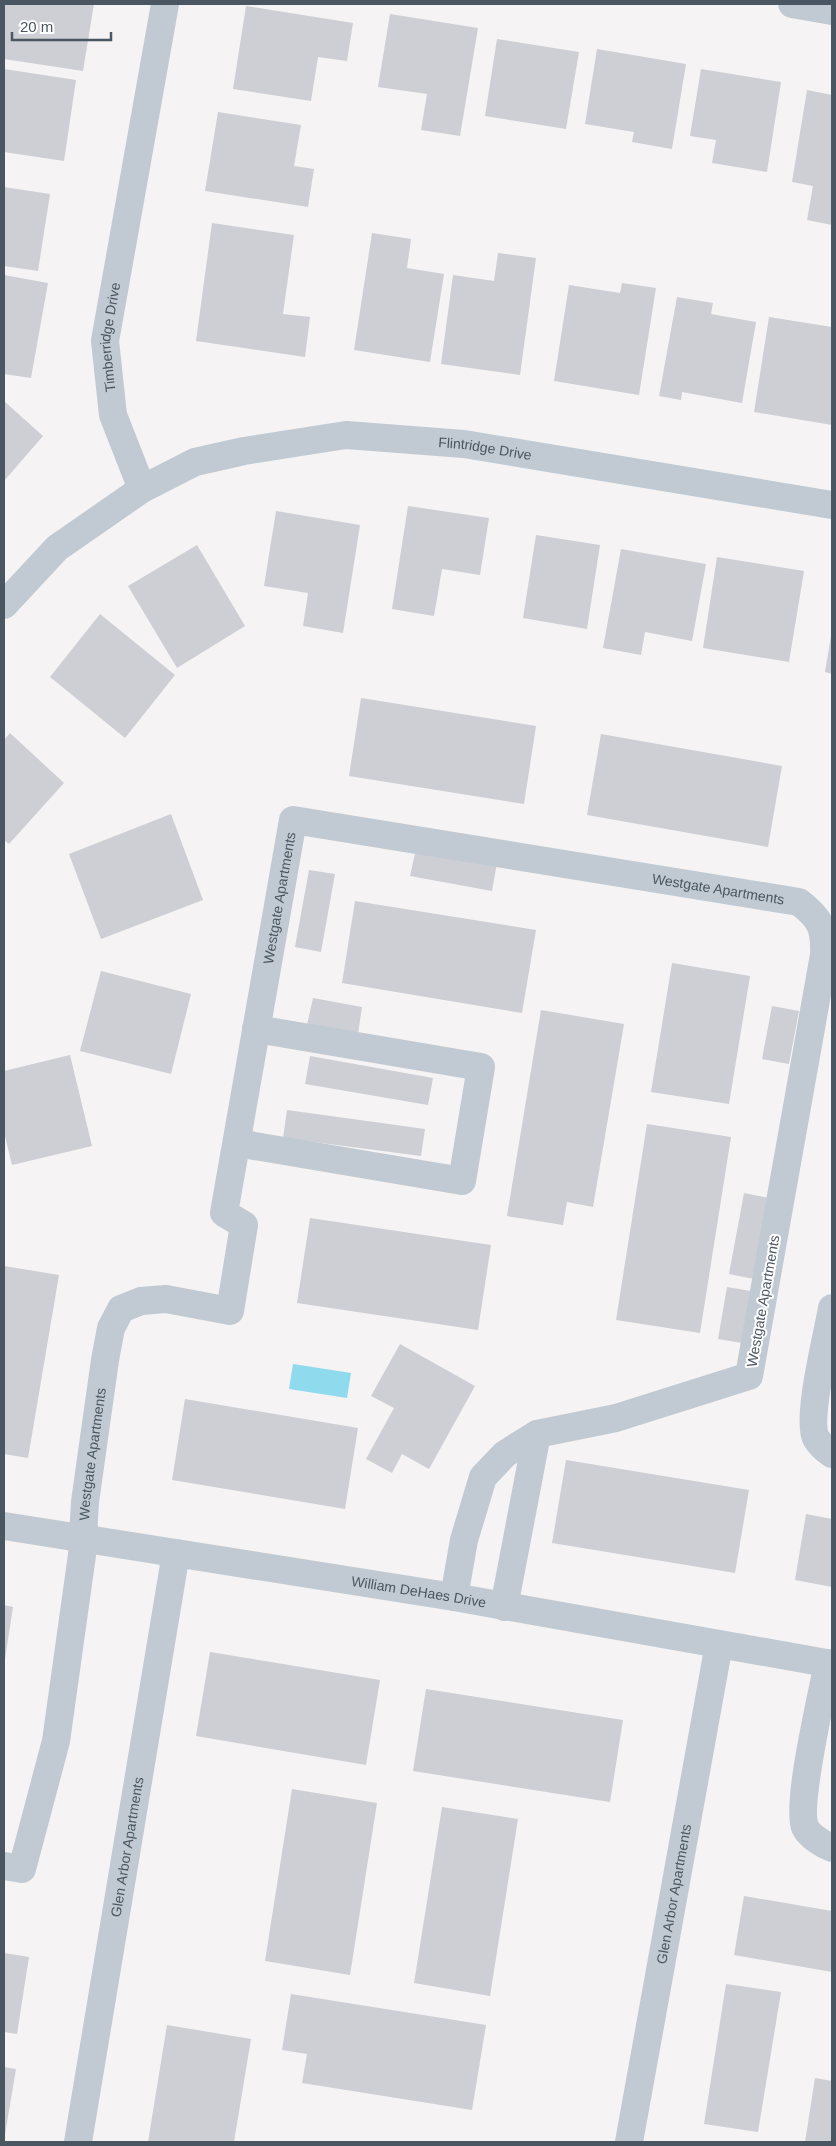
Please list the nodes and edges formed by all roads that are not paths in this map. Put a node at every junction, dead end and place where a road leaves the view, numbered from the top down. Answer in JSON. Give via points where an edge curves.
{"nodes":[{"id":1,"x":165,"y":4,"type":"edge"},
{"id":2,"x":792,"y":4,"type":"edge"},
{"id":3,"x":832,"y":11,"type":"edge"},
{"id":4,"x":142,"y":489,"type":"junction"},
{"id":5,"x":832,"y":505,"type":"edge"},
{"id":6,"x":4,"y":605,"type":"edge"},
{"id":7,"x":256,"y":1029,"type":"junction"},
{"id":8,"x":236,"y":1144,"type":"junction"},
{"id":9,"x":832,"y":1308,"type":"edge"},
{"id":10,"x":537,"y":1434,"type":"junction"},
{"id":11,"x":832,"y":1454,"type":"edge"},
{"id":12,"x":4,"y":1526,"type":"edge"},
{"id":13,"x":84,"y":1539,"type":"junction"},
{"id":14,"x":176,"y":1552,"type":"junction"},
{"id":15,"x":454,"y":1597,"type":"junction"},
{"id":16,"x":504,"y":1607,"type":"junction"},
{"id":17,"x":719,"y":1644,"type":"junction"},
{"id":18,"x":830,"y":1664,"type":"edge"},
{"id":19,"x":832,"y":1848,"type":"edge"},
{"id":20,"x":4,"y":1866,"type":"edge"},
{"id":21,"x":78,"y":2142,"type":"edge"},
{"id":22,"x":629,"y":2142,"type":"edge"}],
"edges":[{"from":1,"to":4,"type":"street","name":"Timberridge Drive","via":[[104,341],[113,415]]},
{"from":2,"to":3,"type":"street"},
{"from":4,"to":5,"type":"street","name":"Flintridge Drive","via":[[195,462],[346,435],[464,444]]},
{"from":4,"to":6,"type":"street","via":[[57,548]]},
{"from":7,"to":8,"type":"street","name":"Westgate Apartments"},
{"from":7,"to":8,"type":"street","via":[[481,1068],[462,1181]]},
{"from":7,"to":10,"type":"street","name":"Westgate Apartments","via":[[293,820],[799,902],[815,915],[825,936],[824,955],[750,1376],[616,1418]]},
{"from":8,"to":13,"type":"street","name":"Westgate Apartments","via":[[224,1213],[244,1225],[230,1312],[166,1299],[140,1301],[122,1309],[111,1328],[105,1360],[85,1502]]},
{"from":9,"to":11,"type":"street","via":[[813,1424],[815,1437]]},
{"from":10,"to":15,"type":"street","name":"Westgate Apartments","via":[[505,1454],[483,1477],[464,1540]]},
{"from":10,"to":16,"type":"street"},
{"from":12,"to":13,"type":"street","name":"William DeHaes Drive"},
{"from":13,"to":14,"type":"street","name":"William DeHaes Drive"},
{"from":13,"to":20,"type":"street","name":"Westgate Apartments","via":[[56,1741],[22,1869]]},
{"from":14,"to":15,"type":"street","name":"William DeHaes Drive"},
{"from":14,"to":21,"type":"street","name":"Glen Arbor Apartments"},
{"from":15,"to":16,"type":"street","name":"William DeHaes Drive"},
{"from":16,"to":17,"type":"street","name":"William DeHaes Drive"},
{"from":17,"to":18,"type":"street","name":"William DeHaes Drive"},
{"from":17,"to":22,"type":"street","name":"Glen Arbor Apartments"},
{"from":18,"to":19,"type":"street","via":[[802,1803],[806,1828],[823,1845]]}]}
